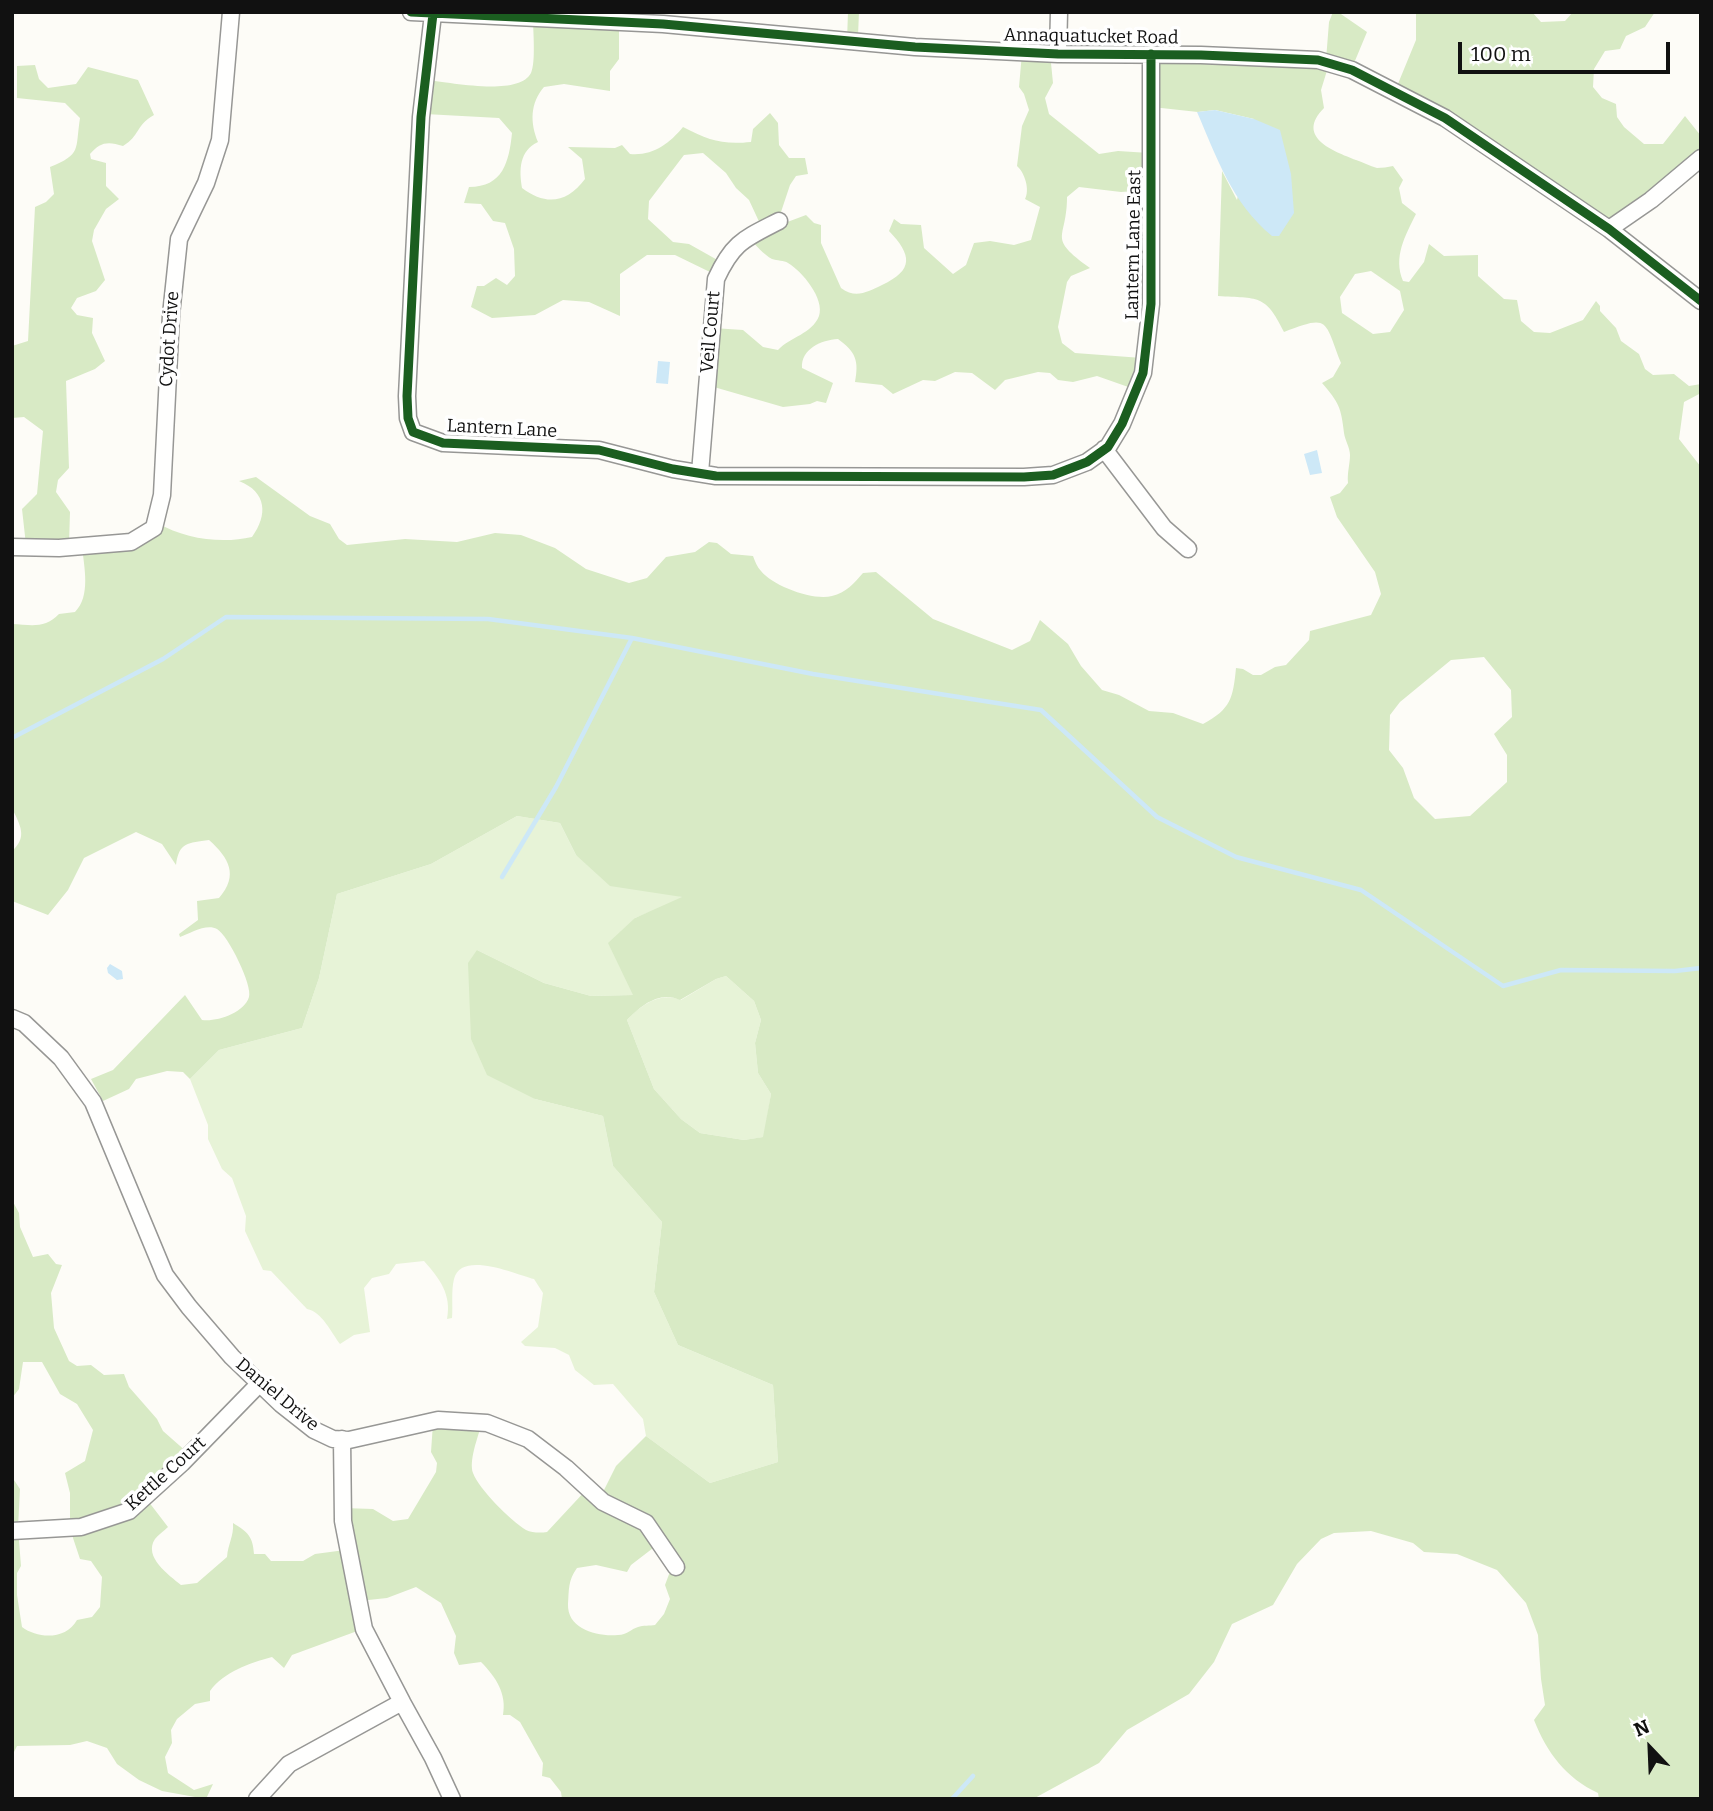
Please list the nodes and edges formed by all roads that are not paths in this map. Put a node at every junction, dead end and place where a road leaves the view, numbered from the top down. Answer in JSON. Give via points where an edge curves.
{"nodes":[{"id":1,"x":231,"y":12,"type":"edge"},
{"id":2,"x":411,"y":12,"type":"edge"},
{"id":3,"x":1059,"y":12,"type":"edge"},
{"id":4,"x":433,"y":14,"type":"edge"},
{"id":5,"x":662,"y":18,"type":"edge"},
{"id":6,"x":1058,"y":54,"type":"junction"},
{"id":7,"x":1151,"y":54,"type":"junction"},
{"id":8,"x":1701,"y":158,"type":"edge"},
{"id":9,"x":779,"y":221,"type":"dead end"},
{"id":10,"x":1609,"y":229,"type":"junction"},
{"id":11,"x":1701,"y":301,"type":"edge"},
{"id":12,"x":1104,"y":449,"type":"junction"},
{"id":13,"x":700,"y":473,"type":"junction"},
{"id":14,"x":883,"y":476,"type":"joint"},
{"id":15,"x":12,"y":547,"type":"edge"},
{"id":16,"x":1188,"y":549,"type":"dead end"},
{"id":17,"x":12,"y":1018,"type":"edge"},
{"id":18,"x":259,"y":1384,"type":"junction"},
{"id":19,"x":342,"y":1439,"type":"junction"},
{"id":20,"x":12,"y":1531,"type":"edge"},
{"id":21,"x":676,"y":1567,"type":"dead end"},
{"id":22,"x":402,"y":1702,"type":"junction"},
{"id":23,"x":257,"y":1799,"type":"edge"},
{"id":24,"x":452,"y":1799,"type":"edge"}],
"edges":[{"from":1,"to":15,"type":"street","name":"Cydot Drive","via":[[220,140],[180,239],[171,314],[162,495],[155,528],[131,542]]},
{"from":2,"to":4,"type":"street","name":"Annaquatucket Road"},
{"from":3,"to":6,"type":"street"},
{"from":4,"to":5,"type":"street","name":"Annaquatucket Road"},
{"from":4,"to":13,"type":"street","name":"Lantern Lane","via":[[421,117],[407,396],[413,432],[443,443],[599,450]]},
{"from":5,"to":6,"type":"street","name":"Annaquatucket Road","via":[[915,47]]},
{"from":6,"to":7,"type":"street","name":"Annaquatucket Road"},
{"from":7,"to":10,"type":"street","name":"Annaquatucket Road","via":[[1318,60],[1352,69],[1445,118]]},
{"from":7,"to":12,"type":"street","name":"Lantern Lane East","via":[[1151,304],[1143,373],[1122,424]]},
{"from":8,"to":10,"type":"street"},
{"from":9,"to":13,"type":"street","name":"Veil Court","via":[[742,240],[726,256],[716,279]]},
{"from":10,"to":11,"type":"street","name":"Annaquatucket Road"},
{"from":12,"to":14,"type":"street","name":"Lantern Lane East","via":[[1087,462],[1053,475]]},
{"from":12,"to":16,"type":"street","via":[[1164,528]]},
{"from":13,"to":14,"type":"street","name":"Lantern Lane","via":[[790,478]]},
{"from":17,"to":18,"type":"street","name":"Daniel Drive","via":[[24,1023],[61,1058],[93,1102],[165,1275]]},
{"from":18,"to":19,"type":"street","name":"Daniel Drive","via":[[314,1430]]},
{"from":18,"to":20,"type":"street","name":"Kettle Court","via":[[129,1511],[81,1527]]},
{"from":19,"to":21,"type":"street","name":"Daniel Drive","via":[[438,1420],[487,1423],[528,1438],[603,1502],[646,1523]]},
{"from":19,"to":22,"type":"street","via":[[342,1521],[364,1629]]},
{"from":22,"to":23,"type":"street","via":[[289,1764]]},
{"from":22,"to":24,"type":"street"}]}
